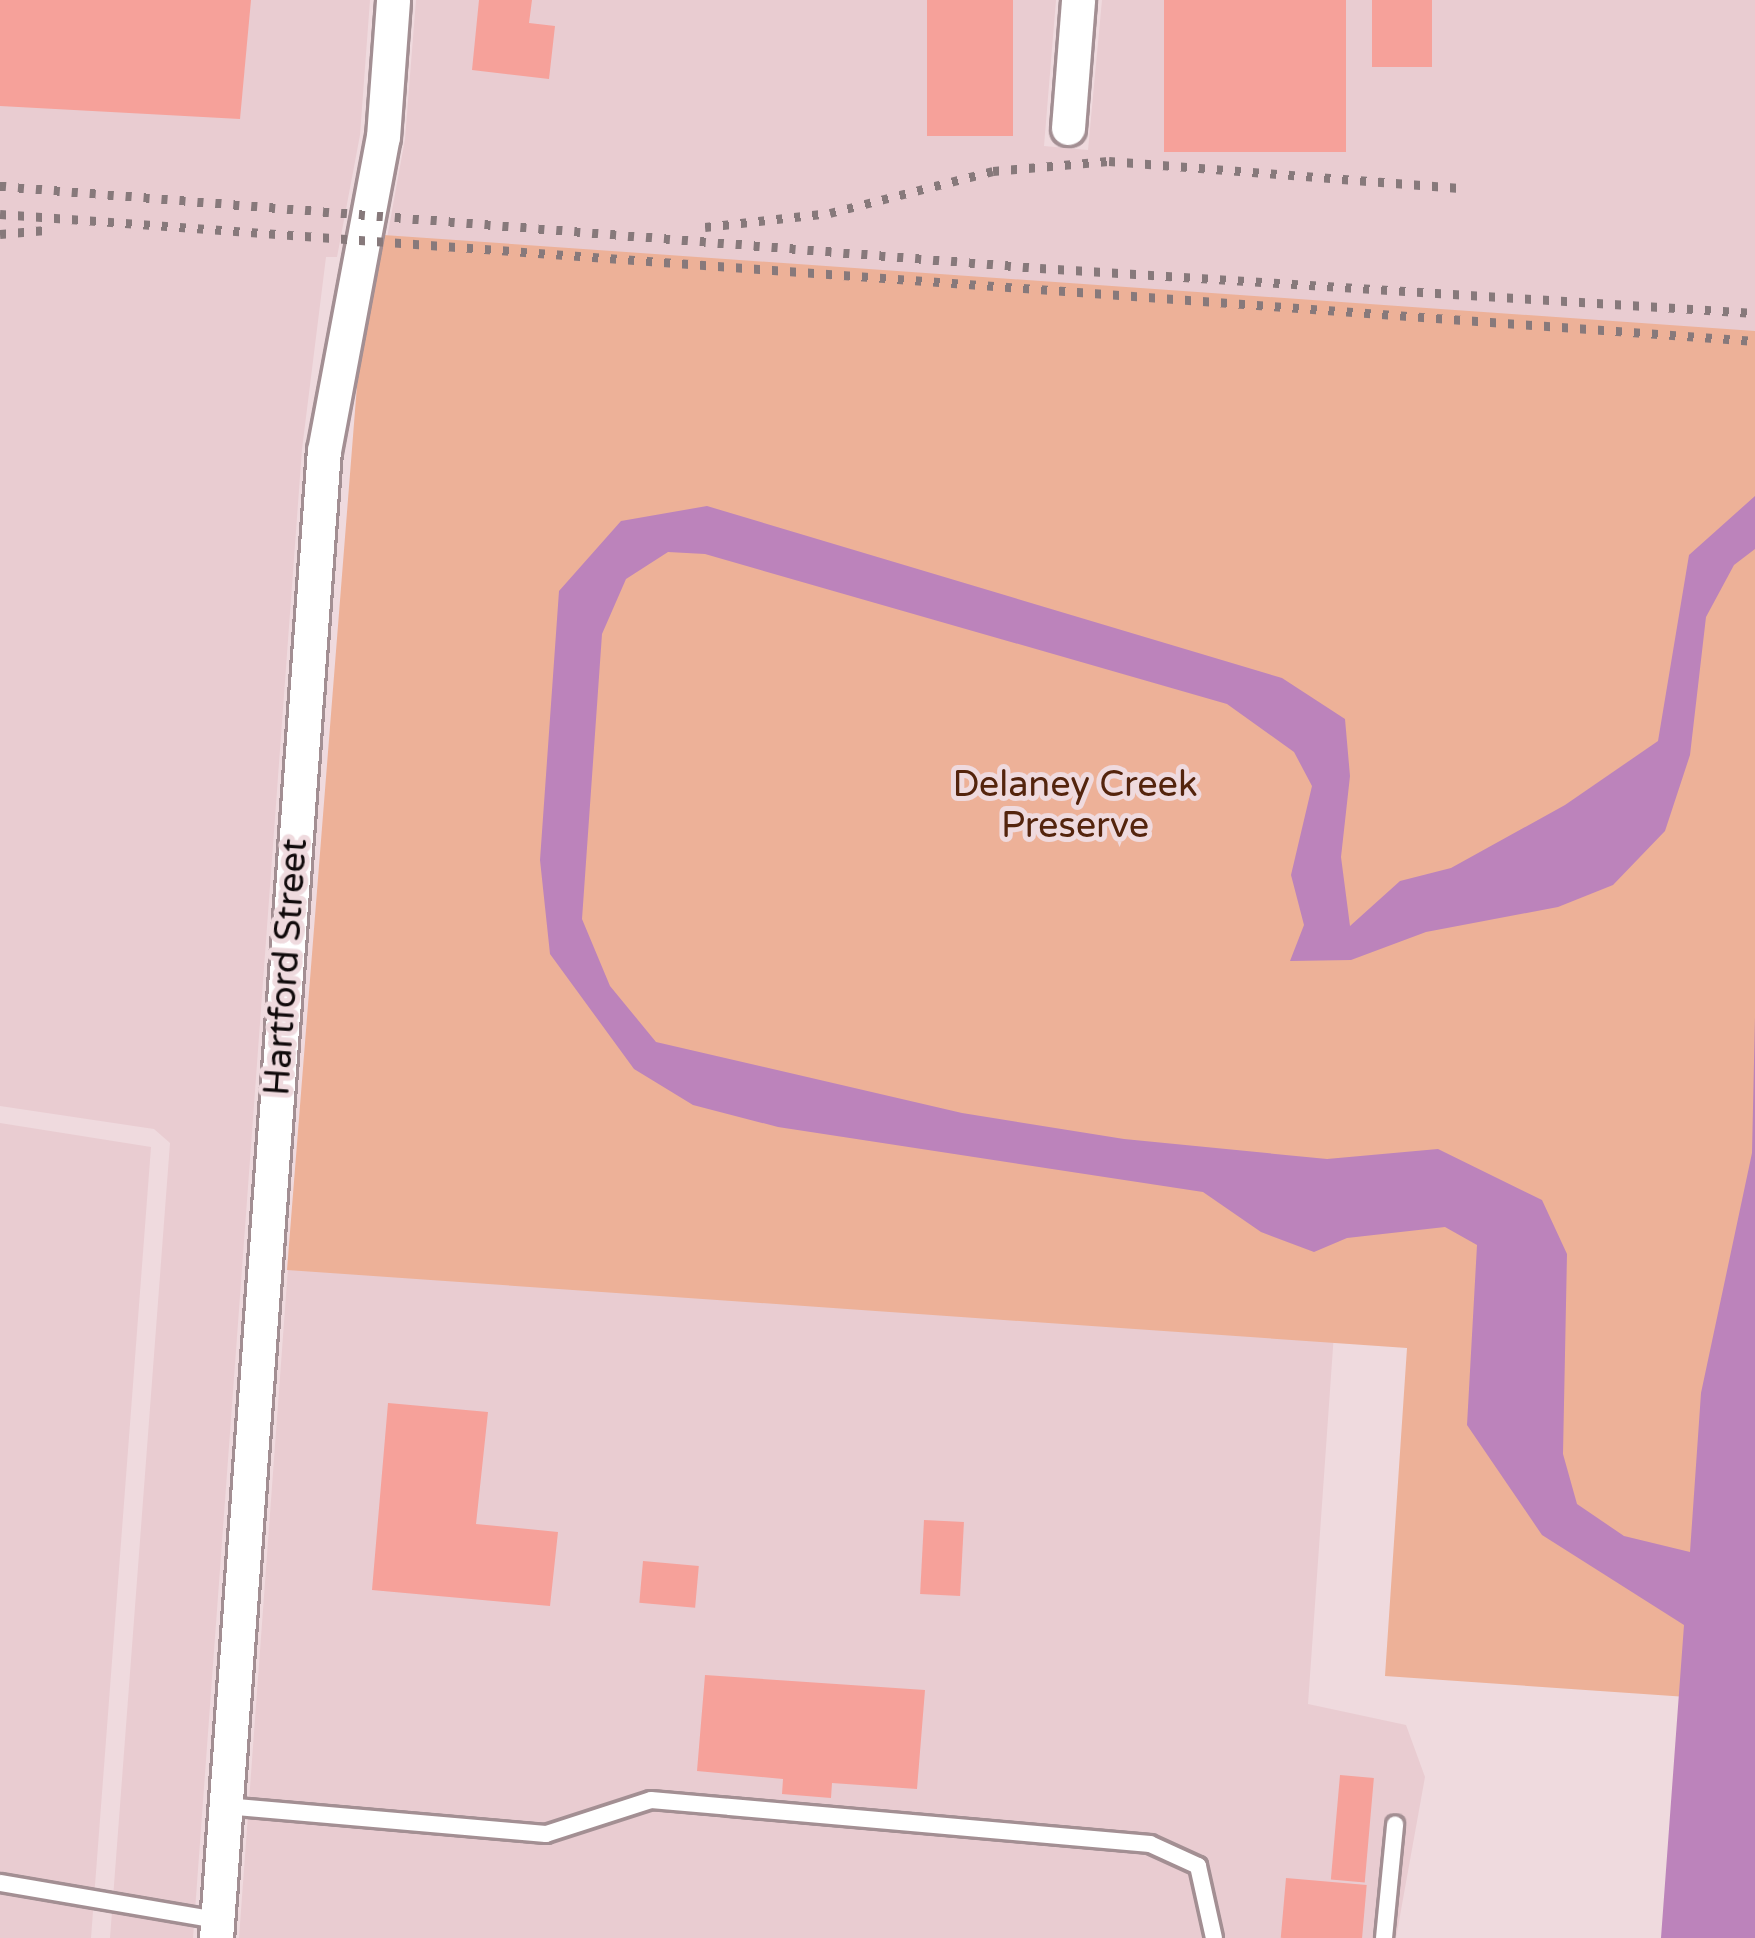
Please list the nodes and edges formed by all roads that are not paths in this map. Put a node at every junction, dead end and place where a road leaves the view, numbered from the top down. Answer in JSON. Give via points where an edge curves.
{"nodes":[{"id":1,"x":393,"y":0,"type":"edge"},
{"id":2,"x":1078,"y":0,"type":"edge"},
{"id":3,"x":1068,"y":128,"type":"dead end"},
{"id":4,"x":225,"y":1807,"type":"junction"},
{"id":5,"x":1395,"y":1825,"type":"dead end"},
{"id":6,"x":0,"y":1883,"type":"edge"},
{"id":7,"x":217,"y":1929,"type":"edge"},
{"id":8,"x":1214,"y":1938,"type":"edge"},
{"id":9,"x":1384,"y":1938,"type":"edge"}],
"edges":[{"from":1,"to":4,"type":"street","name":"Hartford Street","via":[[382,137],[324,451]]},
{"from":2,"to":3,"type":"street"},
{"from":4,"to":7,"type":"street","name":"Hartford Street"},
{"from":4,"to":8,"type":"lane","via":[[546,1834],[651,1800],[1150,1844],[1198,1866]]},
{"from":5,"to":9,"type":"lane"},
{"from":6,"to":7,"type":"lane"}]}
